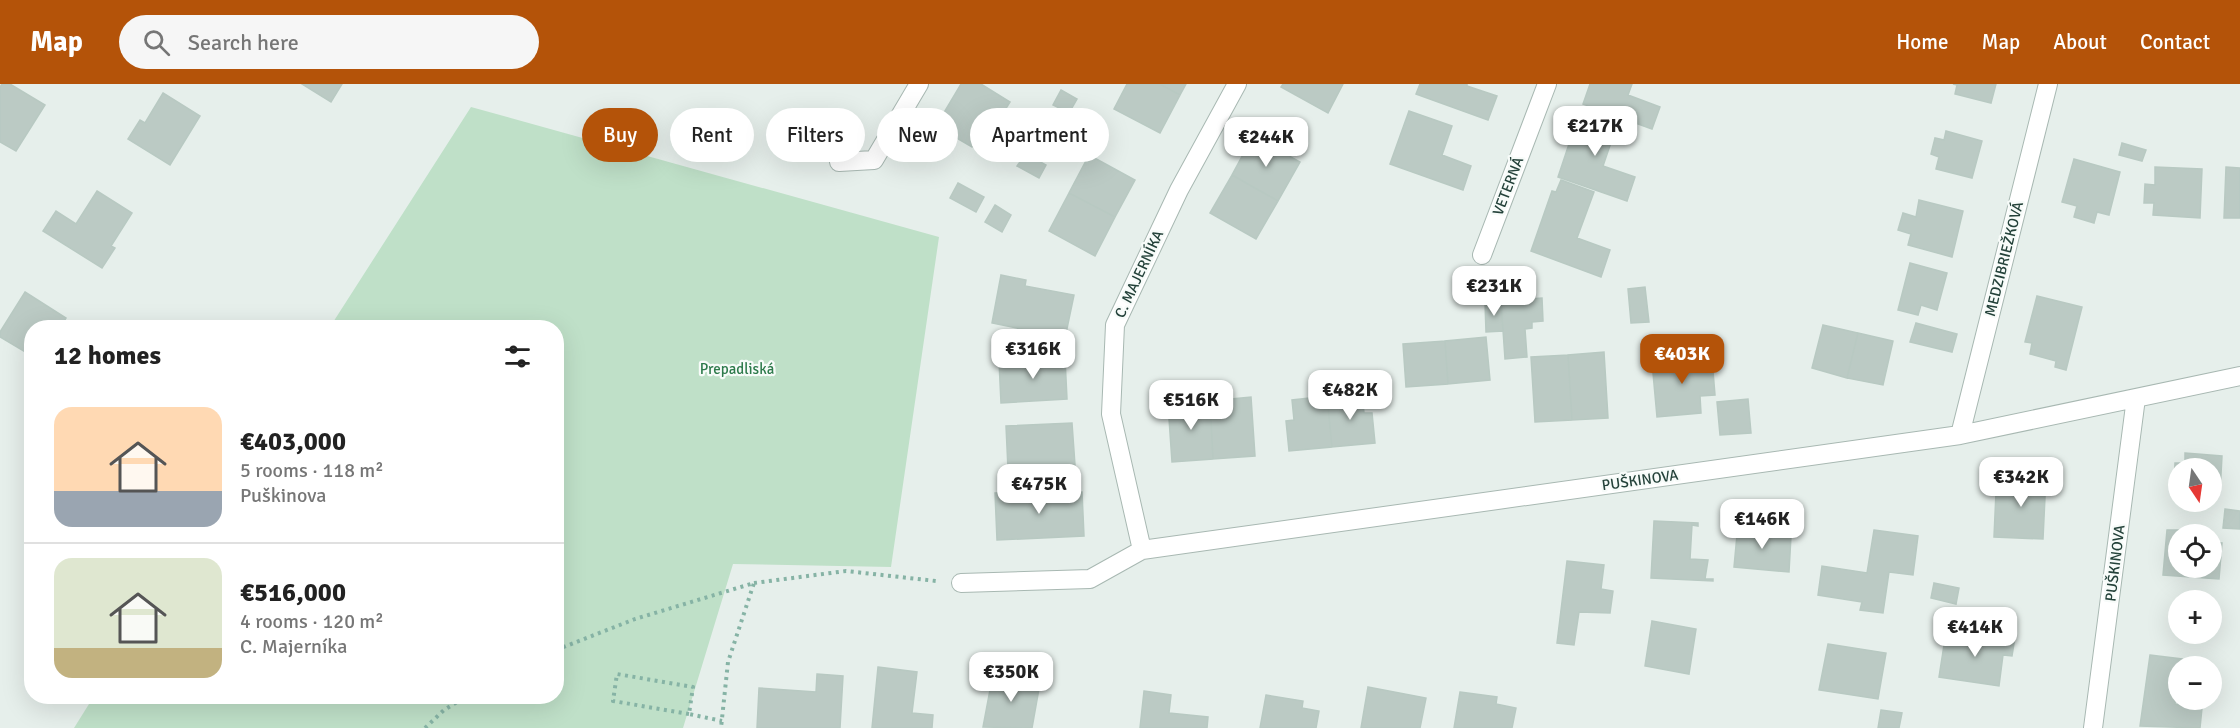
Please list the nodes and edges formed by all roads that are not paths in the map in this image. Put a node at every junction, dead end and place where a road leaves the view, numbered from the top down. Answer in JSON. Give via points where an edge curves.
{"nodes":[{"id":1,"x":919,"y":84,"type":"edge"},
{"id":2,"x":1237,"y":84,"type":"edge"},
{"id":3,"x":1547,"y":84,"type":"edge"},
{"id":4,"x":2048,"y":84,"type":"edge"},
{"id":5,"x":865,"y":161,"type":"edge"},
{"id":6,"x":1482,"y":255,"type":"dead end"},
{"id":7,"x":2240,"y":376,"type":"edge"},
{"id":8,"x":2136,"y":398,"type":"junction"},
{"id":9,"x":1960,"y":435,"type":"junction"},
{"id":10,"x":1142,"y":550,"type":"junction"},
{"id":11,"x":961,"y":584,"type":"road end"},
{"id":12,"x":2093,"y":728,"type":"edge"}],
"edges":[{"from":1,"to":5,"type":"street","via":[[874,160]]},
{"from":2,"to":10,"type":"street","name":"C. MAJERNÍKA","via":[[1179,190],[1115,325],[1111,414]]},
{"from":3,"to":6,"type":"street","name":"VETERNÁ"},
{"from":4,"to":9,"type":"street","name":"MEDZIBRIEŽKOVÁ"},
{"from":7,"to":8,"type":"street","name":"PUŠKINOVA"},
{"from":8,"to":9,"type":"street","name":"PUŠKINOVA"},
{"from":8,"to":12,"type":"street","name":"PUŠKINOVA"},
{"from":9,"to":10,"type":"street","name":"PUŠKINOVA"},
{"from":10,"to":11,"type":"street","via":[[1090,579]]}]}
